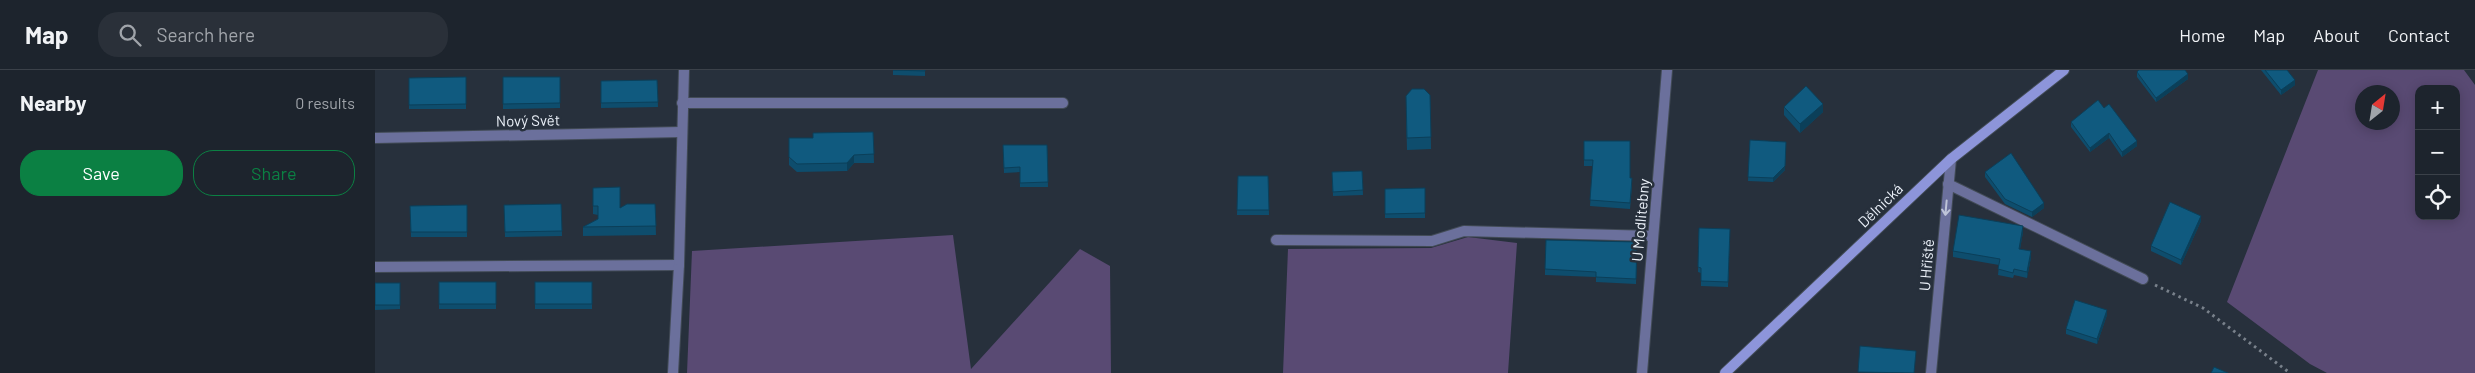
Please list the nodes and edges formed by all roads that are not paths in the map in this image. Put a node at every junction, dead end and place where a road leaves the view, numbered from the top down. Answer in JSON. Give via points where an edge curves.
{"nodes":[{"id":1,"x":684,"y":70,"type":"edge"},
{"id":2,"x":1667,"y":70,"type":"edge"},
{"id":3,"x":2064,"y":70,"type":"edge"},
{"id":4,"x":1063,"y":103,"type":"dead end"},
{"id":5,"x":682,"y":104,"type":"junction"},
{"id":6,"x":681,"y":132,"type":"junction"},
{"id":7,"x":375,"y":138,"type":"edge"},
{"id":8,"x":1951,"y":159,"type":"junction"},
{"id":9,"x":1948,"y":184,"type":"junction"},
{"id":10,"x":1653,"y":236,"type":"junction"},
{"id":11,"x":1276,"y":240,"type":"dead end"},
{"id":12,"x":679,"y":265,"type":"junction"},
{"id":13,"x":375,"y":268,"type":"edge"},
{"id":14,"x":2143,"y":279,"type":"road end"},
{"id":15,"x":673,"y":373,"type":"edge"},
{"id":16,"x":1642,"y":373,"type":"edge"},
{"id":17,"x":1725,"y":373,"type":"edge"},
{"id":18,"x":1931,"y":373,"type":"edge"}],
"edges":[{"from":1,"to":5,"type":"street"},
{"from":2,"to":10,"type":"street","name":"U Modlitebny"},
{"from":3,"to":8,"type":"street","name":"Dělnická"},
{"from":4,"to":5,"type":"street"},
{"from":5,"to":6,"type":"street"},
{"from":6,"to":7,"type":"street","name":"Nový Svět"},
{"from":6,"to":12,"type":"street"},
{"from":8,"to":9,"type":"street","name":"U Hřiště"},
{"from":8,"to":17,"type":"street","name":"Dělnická"},
{"from":9,"to":14,"type":"street"},
{"from":9,"to":18,"type":"street","name":"U Hřiště","one_way":true},
{"from":10,"to":11,"type":"street","via":[[1464,231],[1432,241]]},
{"from":10,"to":16,"type":"street","name":"U Modlitebny"},
{"from":12,"to":13,"type":"street"},
{"from":12,"to":15,"type":"street"}]}
